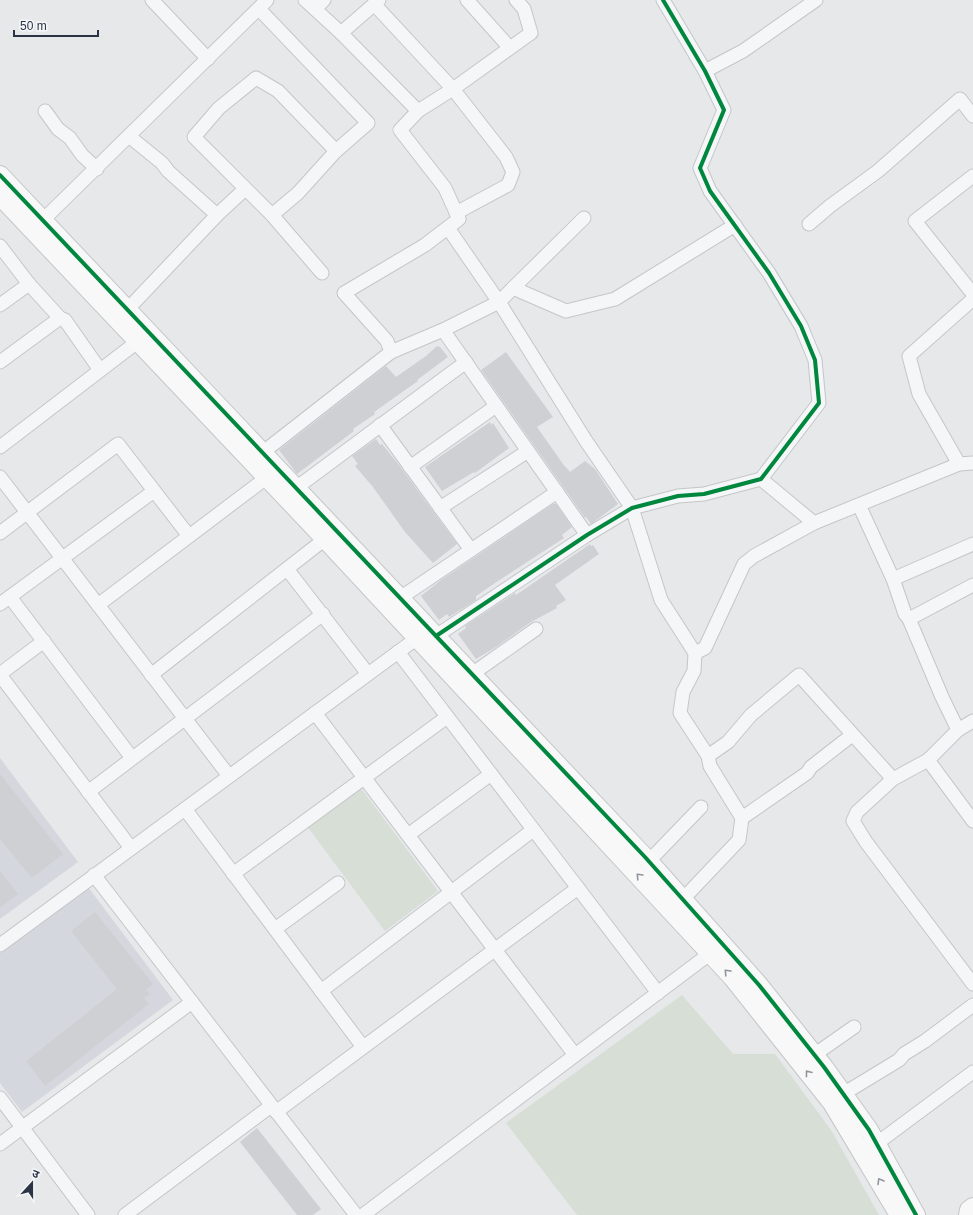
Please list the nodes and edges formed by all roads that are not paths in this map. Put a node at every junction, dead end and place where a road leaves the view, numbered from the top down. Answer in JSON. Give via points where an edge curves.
{"nodes":[{"id":1,"x":152,"y":0,"type":"edge"},
{"id":2,"x":305,"y":0,"type":"edge"},
{"id":3,"x":467,"y":0,"type":"edge"},
{"id":4,"x":516,"y":0,"type":"edge"},
{"id":5,"x":663,"y":0,"type":"edge"},
{"id":6,"x":816,"y":0,"type":"edge"},
{"id":7,"x":376,"y":2,"type":"edge"},
{"id":8,"x":263,"y":4,"type":"edge"},
{"id":9,"x":320,"y":5,"type":"edge"},
{"id":10,"x":341,"y":32,"type":"junction"},
{"id":11,"x":509,"y":47,"type":"junction"},
{"id":12,"x":208,"y":59,"type":"junction"},
{"id":13,"x":706,"y":71,"type":"junction"},
{"id":14,"x":453,"y":89,"type":"junction"},
{"id":15,"x":46,"y":111,"type":"dead end"},
{"id":16,"x":418,"y":111,"type":"junction"},
{"id":17,"x":973,"y":116,"type":"edge"},
{"id":18,"x":130,"y":137,"type":"junction"},
{"id":19,"x":336,"y":151,"type":"junction"},
{"id":20,"x":97,"y":169,"type":"junction"},
{"id":21,"x":0,"y":175,"type":"edge"},
{"id":22,"x":973,"y":176,"type":"edge"},
{"id":23,"x":245,"y":189,"type":"junction"},
{"id":24,"x":3,"y":205,"type":"edge"},
{"id":25,"x":456,"y":213,"type":"junction"},
{"id":26,"x":217,"y":215,"type":"junction"},
{"id":27,"x":272,"y":215,"type":"junction"},
{"id":28,"x":584,"y":218,"type":"dead end"},
{"id":29,"x":43,"y":220,"type":"junction"},
{"id":30,"x":809,"y":224,"type":"dead end"},
{"id":31,"x":735,"y":225,"type":"junction"},
{"id":32,"x":448,"y":228,"type":"junction"},
{"id":33,"x":2,"y":254,"type":"edge"},
{"id":34,"x":322,"y":273,"type":"dead end"},
{"id":35,"x":29,"y":284,"type":"junction"},
{"id":36,"x":513,"y":288,"type":"junction"},
{"id":37,"x":973,"y":294,"type":"edge"},
{"id":38,"x":973,"y":299,"type":"edge"},
{"id":39,"x":499,"y":302,"type":"junction"},
{"id":40,"x":0,"y":305,"type":"edge"},
{"id":41,"x":127,"y":310,"type":"junction"},
{"id":42,"x":60,"y":318,"type":"junction"},
{"id":43,"x":443,"y":330,"type":"junction"},
{"id":44,"x":143,"y":337,"type":"junction"},
{"id":45,"x":391,"y":352,"type":"junction"},
{"id":46,"x":0,"y":362,"type":"edge"},
{"id":47,"x":466,"y":362,"type":"junction"},
{"id":48,"x":100,"y":370,"type":"junction"},
{"id":49,"x":496,"y":406,"type":"junction"},
{"id":50,"x":380,"y":425,"type":"junction"},
{"id":51,"x":0,"y":447,"type":"edge"},
{"id":52,"x":528,"y":451,"type":"junction"},
{"id":53,"x":262,"y":453,"type":"junction"},
{"id":54,"x":973,"y":463,"type":"edge"},
{"id":55,"x":959,"y":464,"type":"junction"},
{"id":56,"x":410,"y":466,"type":"junction"},
{"id":57,"x":272,"y":473,"type":"junction"},
{"id":58,"x":0,"y":477,"type":"edge"},
{"id":59,"x":761,"y":478,"type":"junction"},
{"id":60,"x":296,"y":488,"type":"junction"},
{"id":61,"x":154,"y":491,"type":"junction"},
{"id":62,"x":557,"y":492,"type":"junction"},
{"id":63,"x":859,"y":504,"type":"junction"},
{"id":64,"x":440,"y":508,"type":"junction"},
{"id":65,"x":632,"y":508,"type":"junction"},
{"id":66,"x":27,"y":513,"type":"junction"},
{"id":67,"x":814,"y":523,"type":"junction"},
{"id":68,"x":0,"y":533,"type":"edge"},
{"id":69,"x":587,"y":535,"type":"junction"},
{"id":70,"x":189,"y":536,"type":"junction"},
{"id":71,"x":326,"y":539,"type":"junction"},
{"id":72,"x":973,"y":544,"type":"edge"},
{"id":73,"x":471,"y":550,"type":"junction"},
{"id":74,"x":63,"y":559,"type":"junction"},
{"id":75,"x":287,"y":568,"type":"junction"},
{"id":76,"x":893,"y":579,"type":"junction"},
{"id":77,"x":973,"y":585,"type":"edge"},
{"id":78,"x":400,"y":598,"type":"junction"},
{"id":79,"x":5,"y":601,"type":"edge"},
{"id":80,"x":98,"y":605,"type":"junction"},
{"id":81,"x":322,"y":614,"type":"junction"},
{"id":82,"x":909,"y":619,"type":"junction"},
{"id":83,"x":536,"y":629,"type":"dead end"},
{"id":84,"x":427,"y":634,"type":"junction"},
{"id":85,"x":44,"y":642,"type":"junction"},
{"id":86,"x":398,"y":652,"type":"junction"},
{"id":87,"x":695,"y":653,"type":"junction"},
{"id":88,"x":0,"y":674,"type":"edge"},
{"id":89,"x":368,"y":674,"type":"junction"},
{"id":90,"x":472,"y":674,"type":"junction"},
{"id":91,"x":151,"y":675,"type":"junction"},
{"id":92,"x":315,"y":713,"type":"junction"},
{"id":93,"x":447,"y":717,"type":"junction"},
{"id":94,"x":185,"y":719,"type":"junction"},
{"id":95,"x":973,"y":720,"type":"edge"},
{"id":96,"x":958,"y":730,"type":"junction"},
{"id":97,"x":852,"y":735,"type":"junction"},
{"id":98,"x":708,"y":756,"type":"junction"},
{"id":99,"x":132,"y":758,"type":"junction"},
{"id":100,"x":928,"y":760,"type":"junction"},
{"id":101,"x":491,"y":774,"type":"junction"},
{"id":102,"x":229,"y":776,"type":"junction"},
{"id":103,"x":364,"y":778,"type":"junction"},
{"id":104,"x":893,"y":779,"type":"junction"},
{"id":105,"x":88,"y":792,"type":"junction"},
{"id":106,"x":700,"y":807,"type":"dead end"},
{"id":107,"x":184,"y":809,"type":"junction"},
{"id":108,"x":742,"y":818,"type":"junction"},
{"id":109,"x":973,"y":820,"type":"edge"},
{"id":110,"x":533,"y":830,"type":"junction"},
{"id":111,"x":408,"y":835,"type":"junction"},
{"id":112,"x":131,"y":848,"type":"junction"},
{"id":113,"x":648,"y":861,"type":"junction"},
{"id":114,"x":234,"y":874,"type":"junction"},
{"id":115,"x":94,"y":875,"type":"junction"},
{"id":116,"x":338,"y":883,"type":"dead end"},
{"id":117,"x":578,"y":888,"type":"junction"},
{"id":118,"x":451,"y":892,"type":"junction"},
{"id":119,"x":683,"y":899,"type":"junction"},
{"id":120,"x":275,"y":929,"type":"junction"},
{"id":121,"x":0,"y":945,"type":"edge"},
{"id":122,"x":495,"y":949,"type":"junction"},
{"id":123,"x":717,"y":949,"type":"junction"},
{"id":124,"x":973,"y":984,"type":"edge"},
{"id":125,"x":321,"y":991,"type":"junction"},
{"id":126,"x":658,"y":993,"type":"junction"},
{"id":127,"x":192,"y":1002,"type":"junction"},
{"id":128,"x":973,"y":1005,"type":"edge"},
{"id":129,"x":854,"y":1027,"type":"dead end"},
{"id":130,"x":363,"y":1047,"type":"junction"},
{"id":131,"x":575,"y":1055,"type":"junction"},
{"id":132,"x":814,"y":1055,"type":"junction"},
{"id":133,"x":973,"y":1072,"type":"edge"},
{"id":134,"x":843,"y":1094,"type":"junction"},
{"id":135,"x":0,"y":1098,"type":"edge"},
{"id":136,"x":274,"y":1109,"type":"junction"},
{"id":137,"x":22,"y":1128,"type":"junction"},
{"id":138,"x":0,"y":1144,"type":"edge"},
{"id":139,"x":876,"y":1144,"type":"junction"},
{"id":140,"x":973,"y":1207,"type":"edge"},
{"id":141,"x":88,"y":1215,"type":"edge"},
{"id":142,"x":126,"y":1215,"type":"edge"},
{"id":143,"x":356,"y":1215,"type":"edge"},
{"id":144,"x":363,"y":1215,"type":"edge"},
{"id":145,"x":899,"y":1215,"type":"edge"},
{"id":146,"x":916,"y":1215,"type":"edge"},
{"id":147,"x":968,"y":1215,"type":"edge"}],
"edges":[{"from":1,"to":12,"type":"street"},
{"from":2,"to":9,"type":"street"},
{"from":3,"to":11,"type":"street"},
{"from":4,"to":11,"type":"street","via":[[524,9],[531,33]]},
{"from":5,"to":13,"type":"street"},
{"from":6,"to":13,"type":"street","via":[[743,51]]},
{"from":7,"to":10,"type":"street"},
{"from":7,"to":14,"type":"street"},
{"from":8,"to":12,"type":"street"},
{"from":8,"to":19,"type":"street","via":[[368,123]]},
{"from":9,"to":10,"type":"street"},
{"from":10,"to":16,"type":"street"},
{"from":11,"to":14,"type":"street"},
{"from":12,"to":18,"type":"street"},
{"from":13,"to":31,"type":"street","via":[[724,110],[700,168],[710,191]]},
{"from":14,"to":16,"type":"street"},
{"from":14,"to":25,"type":"street","via":[[506,157],[513,172],[508,185]]},
{"from":15,"to":20,"type":"street","via":[[58,128]]},
{"from":16,"to":25,"type":"street","via":[[400,130],[445,188]]},
{"from":17,"to":30,"type":"street","via":[[960,99],[878,170]]},
{"from":18,"to":20,"type":"street"},
{"from":18,"to":26,"type":"street","via":[[162,163]]},
{"from":19,"to":23,"type":"street","via":[[278,91],[256,78],[219,108],[194,137]]},
{"from":19,"to":27,"type":"street","via":[[298,193]]},
{"from":20,"to":29,"type":"street"},
{"from":21,"to":29,"type":"street"},
{"from":22,"to":37,"type":"street","via":[[915,221]]},
{"from":23,"to":26,"type":"street"},
{"from":23,"to":27,"type":"street"},
{"from":24,"to":44,"type":"street"},
{"from":25,"to":32,"type":"street","via":[[458,219]]},
{"from":26,"to":41,"type":"street"},
{"from":27,"to":34,"type":"street"},
{"from":28,"to":36,"type":"street"},
{"from":29,"to":41,"type":"street"},
{"from":31,"to":36,"type":"street","via":[[615,299],[566,311]]},
{"from":31,"to":59,"type":"street","via":[[801,326],[815,360],[819,403]]},
{"from":32,"to":39,"type":"street"},
{"from":32,"to":45,"type":"street","via":[[425,246],[344,293],[387,341]]},
{"from":33,"to":35,"type":"street"},
{"from":35,"to":40,"type":"street"},
{"from":35,"to":42,"type":"street"},
{"from":36,"to":39,"type":"street"},
{"from":38,"to":55,"type":"street","via":[[909,356],[919,394]]},
{"from":39,"to":43,"type":"street"},
{"from":39,"to":65,"type":"street","via":[[586,441]]},
{"from":41,"to":44,"type":"street"},
{"from":42,"to":46,"type":"street"},
{"from":42,"to":48,"type":"street","via":[[65,320]]},
{"from":43,"to":45,"type":"street"},
{"from":43,"to":47,"type":"street"},
{"from":44,"to":48,"type":"street"},
{"from":44,"to":53,"type":"street"},
{"from":44,"to":57,"type":"street"},
{"from":45,"to":53,"type":"street"},
{"from":47,"to":49,"type":"street"},
{"from":47,"to":50,"type":"street"},
{"from":48,"to":51,"type":"street"},
{"from":49,"to":52,"type":"street"},
{"from":49,"to":56,"type":"street"},
{"from":50,"to":56,"type":"street"},
{"from":50,"to":60,"type":"street"},
{"from":52,"to":62,"type":"street"},
{"from":52,"to":64,"type":"street"},
{"from":53,"to":57,"type":"street"},
{"from":54,"to":55,"type":"street"},
{"from":55,"to":63,"type":"street"},
{"from":56,"to":64,"type":"street"},
{"from":57,"to":60,"type":"street"},
{"from":57,"to":70,"type":"street"},
{"from":57,"to":71,"type":"street"},
{"from":58,"to":66,"type":"street"},
{"from":59,"to":65,"type":"street","via":[[704,494],[678,496]]},
{"from":59,"to":67,"type":"street"},
{"from":60,"to":78,"type":"street"},
{"from":61,"to":66,"type":"street","via":[[118,444]]},
{"from":61,"to":70,"type":"street"},
{"from":61,"to":74,"type":"street"},
{"from":62,"to":69,"type":"street"},
{"from":62,"to":73,"type":"street"},
{"from":63,"to":67,"type":"street"},
{"from":63,"to":76,"type":"street"},
{"from":64,"to":73,"type":"street"},
{"from":65,"to":69,"type":"street"},
{"from":65,"to":87,"type":"street","via":[[661,600]]},
{"from":66,"to":68,"type":"street"},
{"from":66,"to":74,"type":"street"},
{"from":67,"to":87,"type":"street","via":[[744,564],[705,648]]},
{"from":69,"to":84,"type":"street"},
{"from":70,"to":80,"type":"street"},
{"from":71,"to":75,"type":"street"},
{"from":71,"to":84,"type":"street"},
{"from":72,"to":76,"type":"street"},
{"from":73,"to":78,"type":"street"},
{"from":74,"to":79,"type":"street"},
{"from":74,"to":80,"type":"street"},
{"from":75,"to":81,"type":"street"},
{"from":75,"to":91,"type":"street"},
{"from":76,"to":82,"type":"street","via":[[904,614]]},
{"from":77,"to":82,"type":"street"},
{"from":78,"to":84,"type":"street"},
{"from":79,"to":85,"type":"street"},
{"from":80,"to":91,"type":"street"},
{"from":81,"to":89,"type":"street"},
{"from":81,"to":94,"type":"street"},
{"from":82,"to":96,"type":"street"},
{"from":83,"to":90,"type":"street"},
{"from":84,"to":86,"type":"street"},
{"from":84,"to":90,"type":"street"},
{"from":123,"to":84,"type":"street","one_way":true},
{"from":85,"to":88,"type":"street"},
{"from":85,"to":99,"type":"street"},
{"from":86,"to":89,"type":"street"},
{"from":86,"to":93,"type":"street"},
{"from":87,"to":98,"type":"street","via":[[694,671],[683,692],[680,713]]},
{"from":88,"to":105,"type":"street"},
{"from":89,"to":92,"type":"street"},
{"from":90,"to":113,"type":"street"},
{"from":91,"to":94,"type":"street"},
{"from":92,"to":102,"type":"street"},
{"from":92,"to":103,"type":"street"},
{"from":93,"to":101,"type":"street"},
{"from":93,"to":103,"type":"street"},
{"from":94,"to":99,"type":"street"},
{"from":94,"to":102,"type":"street"},
{"from":95,"to":96,"type":"street"},
{"from":96,"to":100,"type":"street"},
{"from":97,"to":98,"type":"street","via":[[800,675],[751,714],[728,742]]},
{"from":97,"to":104,"type":"street"},
{"from":97,"to":108,"type":"street","via":[[811,767],[807,773]]},
{"from":98,"to":108,"type":"street","via":[[710,766]]},
{"from":99,"to":105,"type":"street"},
{"from":100,"to":104,"type":"street"},
{"from":100,"to":109,"type":"street"},
{"from":101,"to":110,"type":"street"},
{"from":101,"to":111,"type":"street"},
{"from":102,"to":107,"type":"street"},
{"from":103,"to":111,"type":"street"},
{"from":103,"to":114,"type":"street"},
{"from":104,"to":124,"type":"street","via":[[857,812],[853,821]]},
{"from":105,"to":112,"type":"street"},
{"from":106,"to":113,"type":"street"},
{"from":107,"to":112,"type":"street"},
{"from":107,"to":114,"type":"street"},
{"from":108,"to":119,"type":"street","via":[[739,840]]},
{"from":110,"to":117,"type":"street"},
{"from":110,"to":118,"type":"street"},
{"from":111,"to":118,"type":"street"},
{"from":112,"to":115,"type":"street"},
{"from":113,"to":119,"type":"street"},
{"from":114,"to":120,"type":"street"},
{"from":115,"to":121,"type":"street"},
{"from":115,"to":127,"type":"street"},
{"from":116,"to":120,"type":"street"},
{"from":117,"to":122,"type":"street"},
{"from":117,"to":126,"type":"street"},
{"from":118,"to":122,"type":"street"},
{"from":118,"to":125,"type":"street"},
{"from":119,"to":123,"type":"street"},
{"from":120,"to":125,"type":"street"},
{"from":122,"to":130,"type":"street"},
{"from":122,"to":131,"type":"street"},
{"from":123,"to":126,"type":"street"},
{"from":123,"to":132,"type":"street","via":[[759,984]]},
{"from":145,"to":123,"type":"street","one_way":true,"via":[[832,1103],[732,977]]},
{"from":125,"to":130,"type":"street"},
{"from":126,"to":131,"type":"street"},
{"from":127,"to":136,"type":"street"},
{"from":127,"to":137,"type":"street"},
{"from":128,"to":134,"type":"street","via":[[904,1054],[900,1060]]},
{"from":129,"to":132,"type":"street"},
{"from":130,"to":136,"type":"street"},
{"from":131,"to":144,"type":"street"},
{"from":132,"to":134,"type":"street"},
{"from":133,"to":139,"type":"street"},
{"from":134,"to":139,"type":"street"},
{"from":135,"to":137,"type":"street"},
{"from":136,"to":142,"type":"street"},
{"from":136,"to":143,"type":"street"},
{"from":137,"to":138,"type":"street"},
{"from":137,"to":141,"type":"street"},
{"from":139,"to":146,"type":"street"},
{"from":140,"to":147,"type":"street"}]}
